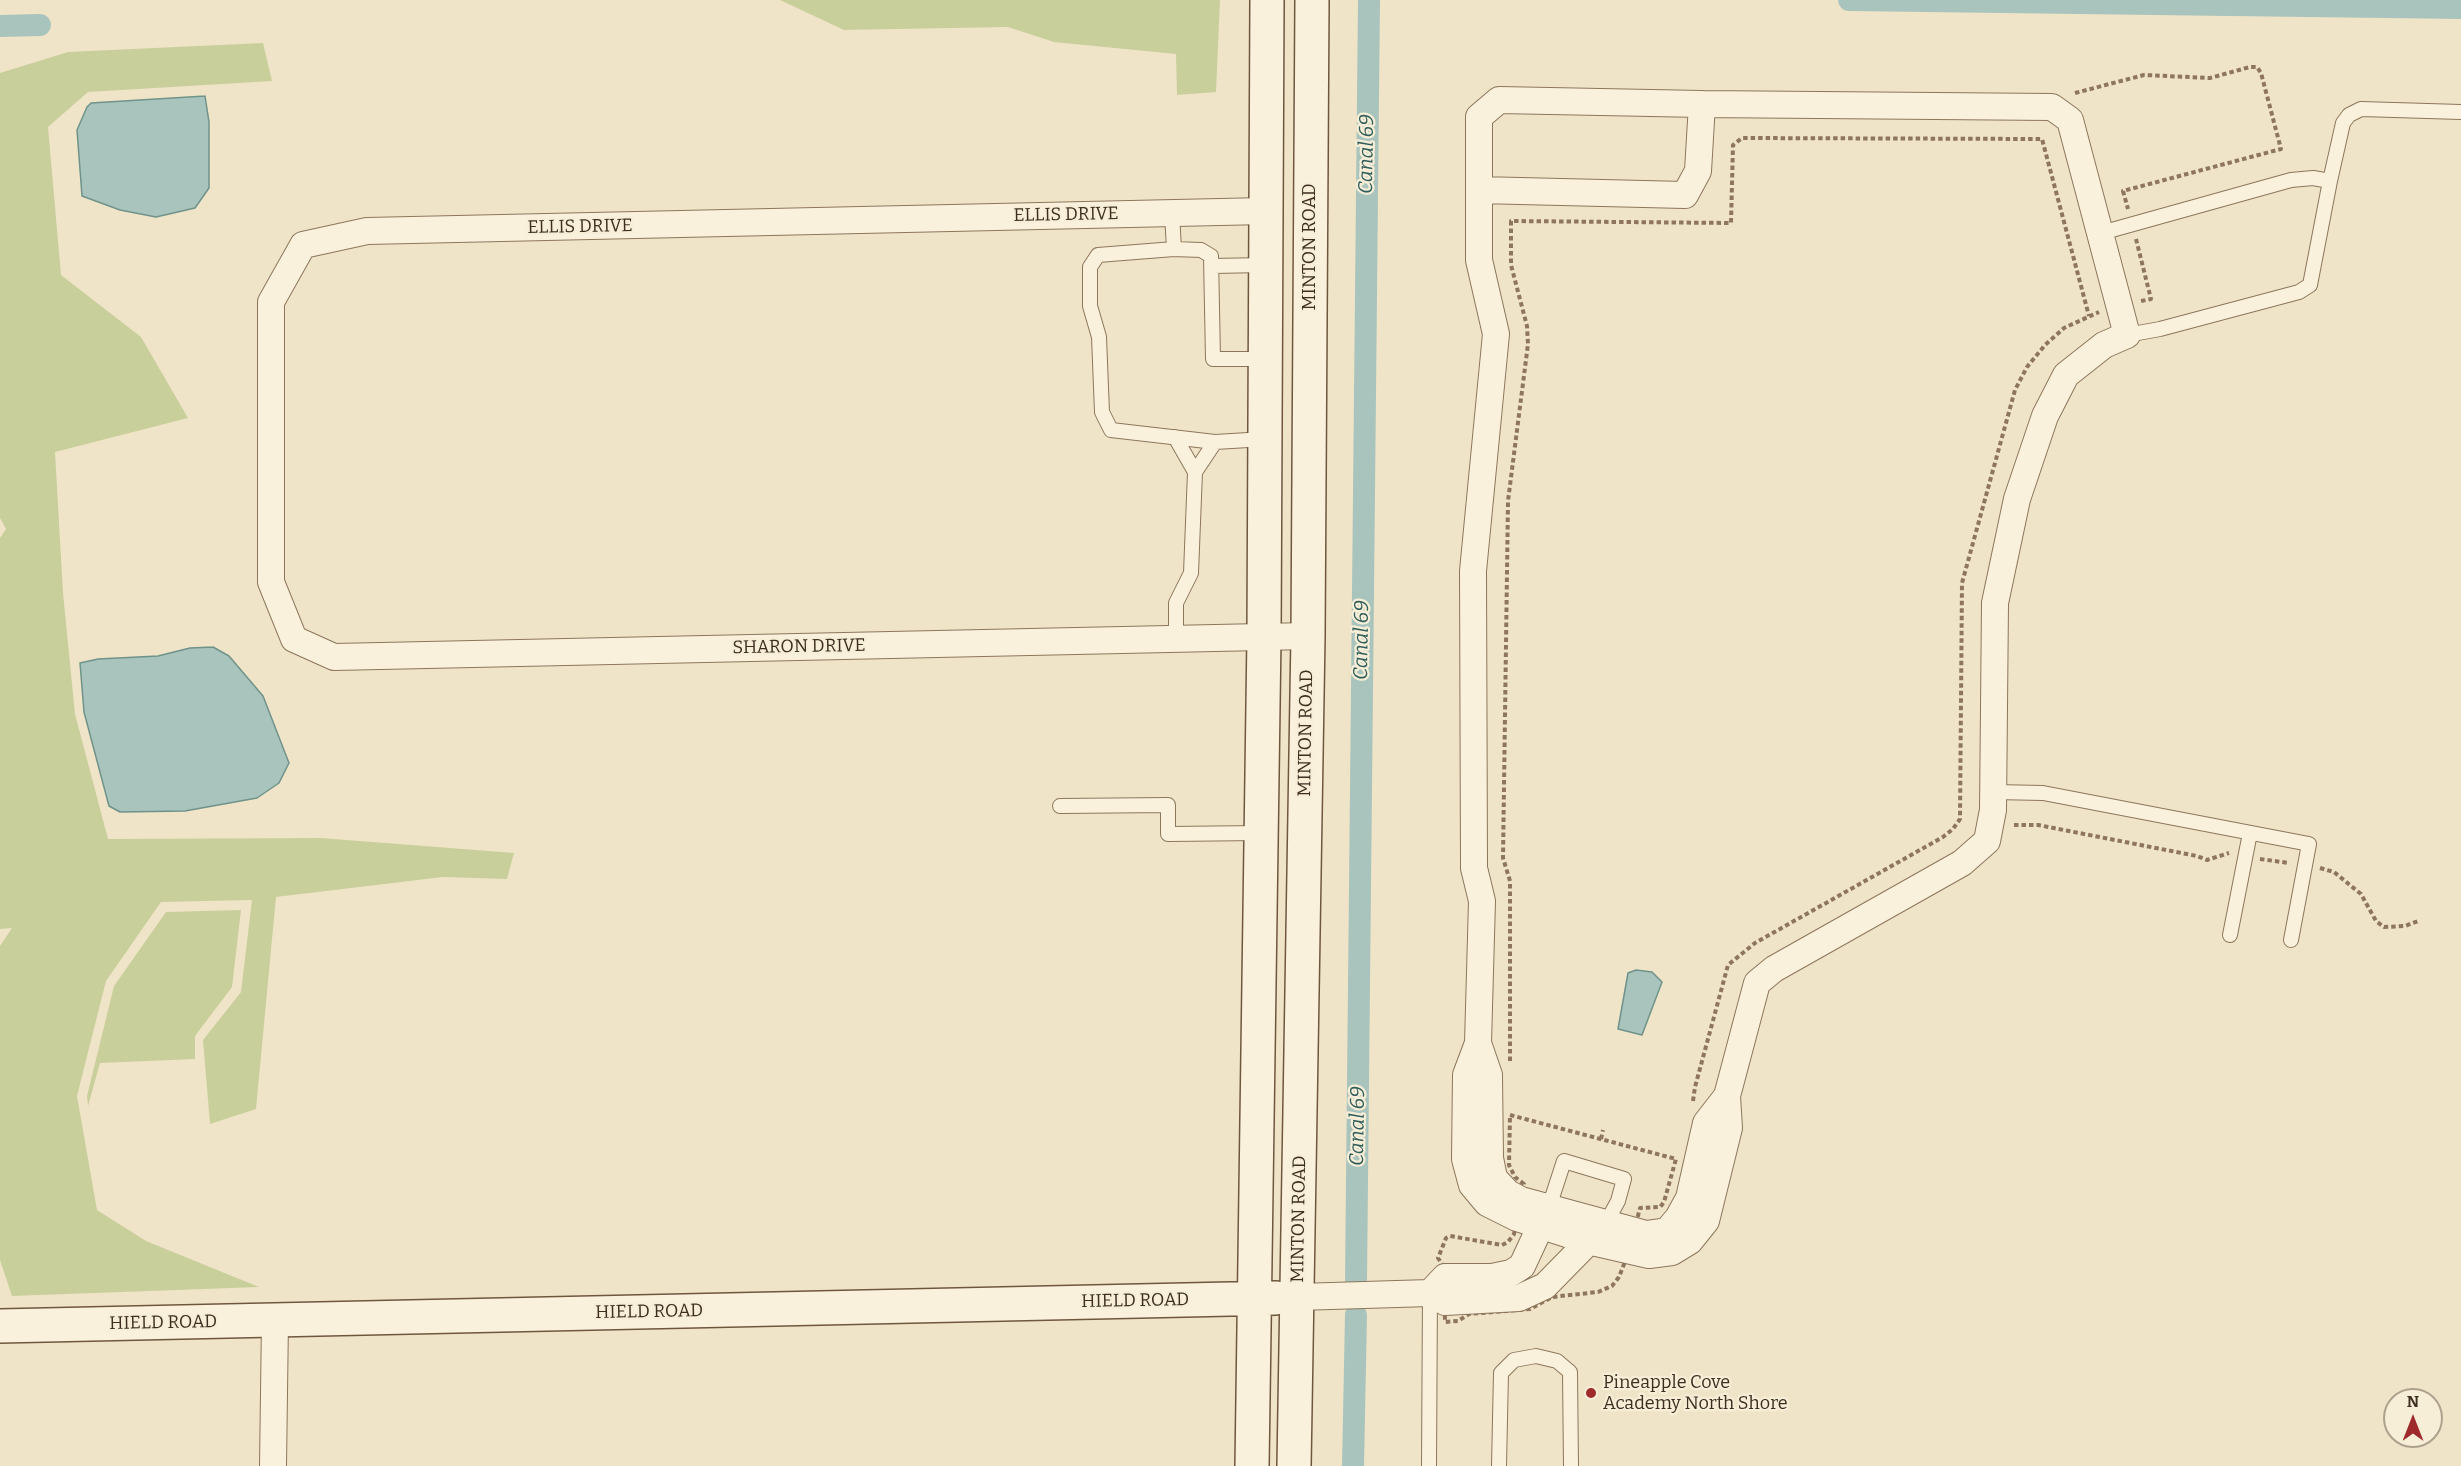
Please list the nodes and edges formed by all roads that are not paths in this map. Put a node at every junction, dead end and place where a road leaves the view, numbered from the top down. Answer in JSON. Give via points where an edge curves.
{"nodes":[{"id":1,"x":1267,"y":0,"type":"edge"},
{"id":2,"x":1312,"y":0,"type":"edge"},
{"id":3,"x":1702,"y":104,"type":"junction"},
{"id":4,"x":2461,"y":112,"type":"edge"},
{"id":5,"x":2330,"y":181,"type":"junction"},
{"id":6,"x":1479,"y":190,"type":"junction"},
{"id":7,"x":1265,"y":211,"type":"junction"},
{"id":8,"x":1172,"y":213,"type":"junction"},
{"id":9,"x":2100,"y":233,"type":"junction"},
{"id":10,"x":1174,"y":249,"type":"junction"},
{"id":11,"x":1265,"y":265,"type":"junction"},
{"id":12,"x":1212,"y":266,"type":"junction"},
{"id":13,"x":2127,"y":335,"type":"junction"},
{"id":14,"x":1265,"y":358,"type":"junction"},
{"id":15,"x":1175,"y":437,"type":"junction"},
{"id":16,"x":1265,"y":439,"type":"junction"},
{"id":17,"x":1215,"y":442,"type":"junction"},
{"id":18,"x":1195,"y":472,"type":"junction"},
{"id":19,"x":1264,"y":636,"type":"junction"},
{"id":20,"x":1308,"y":636,"type":"junction"},
{"id":21,"x":1176,"y":638,"type":"junction"},
{"id":22,"x":294,"y":639,"type":"joint"},
{"id":23,"x":1994,"y":792,"type":"junction"},
{"id":24,"x":1060,"y":806,"type":"dead end"},
{"id":25,"x":1261,"y":833,"type":"junction"},
{"id":26,"x":2250,"y":833,"type":"junction"},
{"id":27,"x":2230,"y":935,"type":"dead end"},
{"id":28,"x":2291,"y":940,"type":"dead end"},
{"id":29,"x":1711,"y":1152,"type":"junction"},
{"id":30,"x":1545,"y":1216,"type":"junction"},
{"id":31,"x":1606,"y":1223,"type":"junction"},
{"id":32,"x":1588,"y":1241,"type":"junction"},
{"id":33,"x":1430,"y":1293,"type":"junction"},
{"id":34,"x":1298,"y":1297,"type":"junction"},
{"id":35,"x":1256,"y":1298,"type":"junction"},
{"id":36,"x":275,"y":1320,"type":"junction"},
{"id":37,"x":0,"y":1326,"type":"edge"},
{"id":38,"x":273,"y":1466,"type":"edge"},
{"id":39,"x":1252,"y":1466,"type":"edge"},
{"id":40,"x":1294,"y":1466,"type":"edge"},
{"id":41,"x":1429,"y":1466,"type":"edge"},
{"id":42,"x":1499,"y":1466,"type":"edge"},
{"id":43,"x":1571,"y":1466,"type":"edge"}],
"edges":[{"from":1,"to":7,"type":"main road"},
{"from":2,"to":20,"type":"main road","name":"MINTON ROAD"},
{"from":3,"to":6,"type":"street","via":[[1698,171],[1685,195]]},
{"from":3,"to":6,"type":"street","via":[[1499,100],[1479,117]]},
{"from":3,"to":9,"type":"street","via":[[2052,107],[2070,120]]},
{"from":4,"to":5,"type":"lane","via":[[2361,109],[2349,115],[2343,123]]},
{"from":5,"to":9,"type":"lane","via":[[2292,180]]},
{"from":5,"to":13,"type":"lane","via":[[2310,285],[2299,292]]},
{"from":6,"to":30,"type":"street","via":[[1479,260],[1496,334],[1473,571],[1474,868],[1482,901],[1478,1043],[1489,1075],[1490,1158],[1494,1178],[1508,1193]]},
{"from":7,"to":8,"type":"street","name":"ELLIS DRIVE"},
{"from":7,"to":11,"type":"main road"},
{"from":8,"to":10,"type":"lane"},
{"from":8,"to":22,"type":"street","name":"ELLIS DRIVE","via":[[367,231],[303,245],[271,302],[271,582]]},
{"from":9,"to":13,"type":"street"},
{"from":10,"to":12,"type":"lane","via":[[1201,250],[1211,256]]},
{"from":10,"to":15,"type":"lane","via":[[1098,255],[1090,267],[1090,306],[1099,337],[1102,412],[1111,430]]},
{"from":11,"to":12,"type":"lane"},
{"from":11,"to":14,"type":"main road"},
{"from":12,"to":14,"type":"lane","via":[[1214,358]]},
{"from":13,"to":23,"type":"street","via":[[2104,345],[2066,375],[2045,416],[2017,499],[1995,603]]},
{"from":14,"to":16,"type":"main road"},
{"from":15,"to":17,"type":"lane"},
{"from":15,"to":18,"type":"lane"},
{"from":16,"to":17,"type":"lane"},
{"from":16,"to":19,"type":"main road"},
{"from":17,"to":18,"type":"lane"},
{"from":18,"to":21,"type":"lane","via":[[1191,573],[1176,603]]},
{"from":19,"to":20,"type":"street","name":"SHARON DRIVE"},
{"from":19,"to":21,"type":"street","name":"SHARON DRIVE"},
{"from":19,"to":25,"type":"main road"},
{"from":20,"to":34,"type":"main road","name":"MINTON ROAD"},
{"from":21,"to":22,"type":"street","name":"SHARON DRIVE","via":[[334,657]]},
{"from":23,"to":26,"type":"lane","via":[[2043,793]]},
{"from":23,"to":29,"type":"street","via":[[1986,842],[1962,862],[1774,969],[1757,983],[1727,1096],[1729,1128]]},
{"from":24,"to":25,"type":"lane","via":[[1168,805],[1168,834]]},
{"from":25,"to":35,"type":"main road"},
{"from":26,"to":27,"type":"lane"},
{"from":26,"to":28,"type":"lane","via":[[2309,844]]},
{"from":29,"to":31,"type":"street","via":[[1678,1218],[1667,1231],[1646,1234]]},
{"from":29,"to":32,"type":"street","via":[[1706,1221],[1690,1241],[1672,1252],[1649,1255]]},
{"from":30,"to":31,"type":"street"},
{"from":30,"to":31,"type":"lane","via":[[1564,1161],[1624,1179]]},
{"from":30,"to":32,"type":"street"},
{"from":30,"to":33,"type":"street","via":[[1522,1266],[1492,1277],[1445,1277]]},
{"from":31,"to":32,"type":"street"},
{"from":32,"to":33,"type":"street","via":[[1545,1286],[1519,1298],[1445,1302]]},
{"from":33,"to":34,"type":"street"},
{"from":33,"to":41,"type":"lane"},
{"from":34,"to":35,"type":"main road","name":"HIELD ROAD"},
{"from":34,"to":40,"type":"main road","name":"MINTON ROAD"},
{"from":35,"to":36,"type":"main road","name":"HIELD ROAD"},
{"from":35,"to":39,"type":"main road"},
{"from":36,"to":37,"type":"main road","name":"HIELD ROAD"},
{"from":36,"to":38,"type":"street"},
{"from":42,"to":43,"type":"lane","via":[[1501,1373],[1514,1360],[1536,1356],[1557,1361],[1570,1372]]}]}
